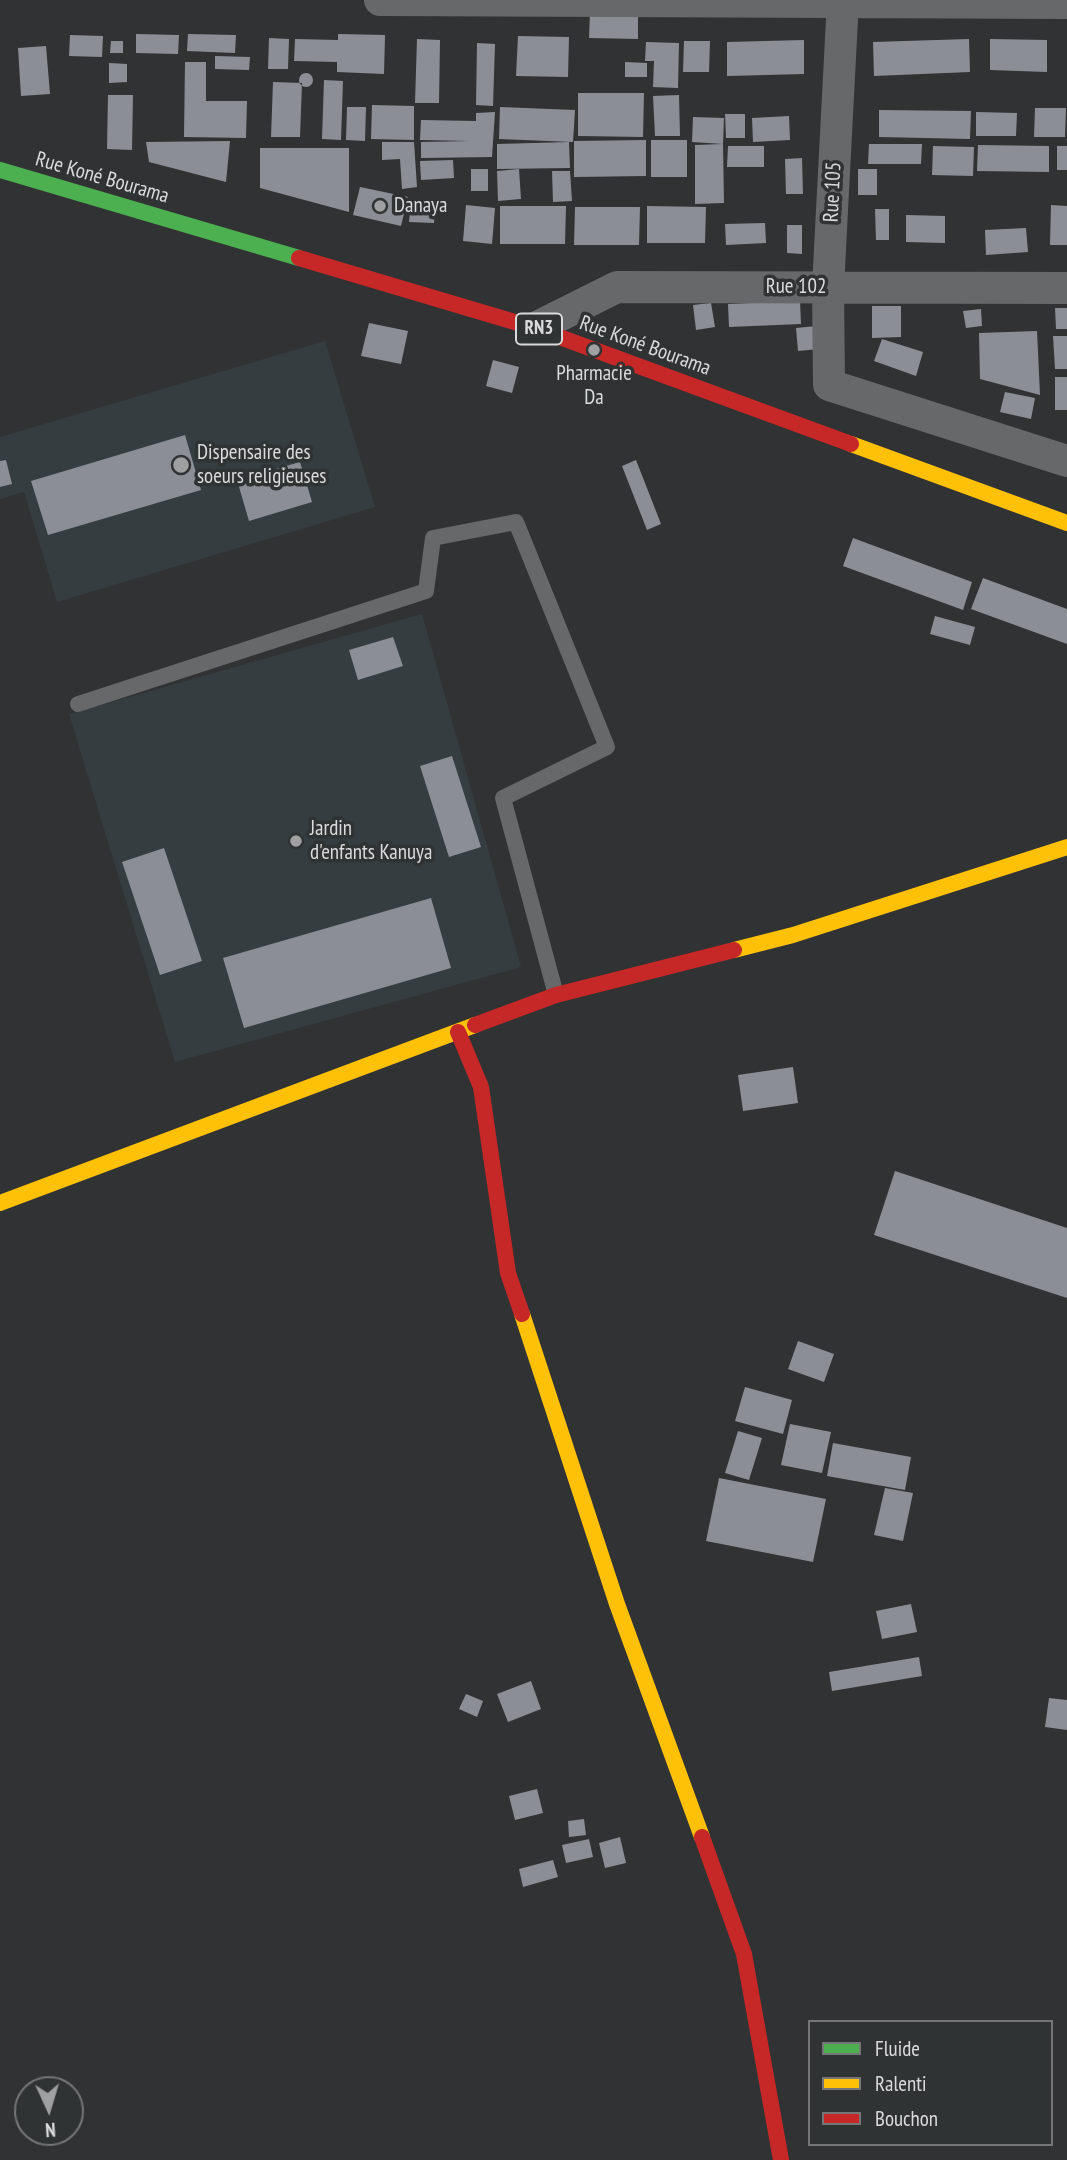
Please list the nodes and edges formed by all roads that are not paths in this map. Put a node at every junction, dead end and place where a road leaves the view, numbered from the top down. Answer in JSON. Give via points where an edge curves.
{"nodes":[{"id":1,"x":380,"y":0,"type":"edge"},
{"id":2,"x":843,"y":1,"type":"edge"},
{"id":3,"x":1067,"y":4,"type":"edge"},
{"id":4,"x":0,"y":170,"type":"edge"},
{"id":5,"x":828,"y":287,"type":"junction"},
{"id":6,"x":1067,"y":288,"type":"edge"},
{"id":7,"x":535,"y":328,"type":"junction"},
{"id":8,"x":1067,"y":461,"type":"edge"},
{"id":9,"x":1067,"y":523,"type":"edge"},
{"id":10,"x":78,"y":704,"type":"dead end"},
{"id":11,"x":1067,"y":847,"type":"edge"},
{"id":12,"x":556,"y":995,"type":"junction"},
{"id":13,"x":458,"y":1032,"type":"junction"},
{"id":14,"x":0,"y":1203,"type":"edge"},
{"id":15,"x":781,"y":2160,"type":"edge"}],
"edges":[{"from":1,"to":2,"type":"street"},
{"from":2,"to":3,"type":"street"},
{"from":2,"to":5,"type":"street","name":"Rue 105"},
{"from":4,"to":7,"type":"main road","name":"Rue Koné Bourama","number":"RN3"},
{"from":5,"to":6,"type":"street","name":"Rue 102"},
{"from":5,"to":7,"type":"street","name":"Rue 102","via":[[617,287]]},
{"from":5,"to":8,"type":"street","name":"Rue 105","via":[[829,385]]},
{"from":7,"to":9,"type":"main road","name":"Rue Koné Bourama","number":"RN3"},
{"from":10,"to":12,"type":"lane","via":[[426,590],[433,538],[516,522],[607,747],[503,798]]},
{"from":11,"to":12,"type":"main road","via":[[793,935]]},
{"from":12,"to":13,"type":"main road"},
{"from":13,"to":14,"type":"main road"},
{"from":13,"to":15,"type":"main road","via":[[481,1087],[508,1273],[617,1604],[744,1954]]}]}
